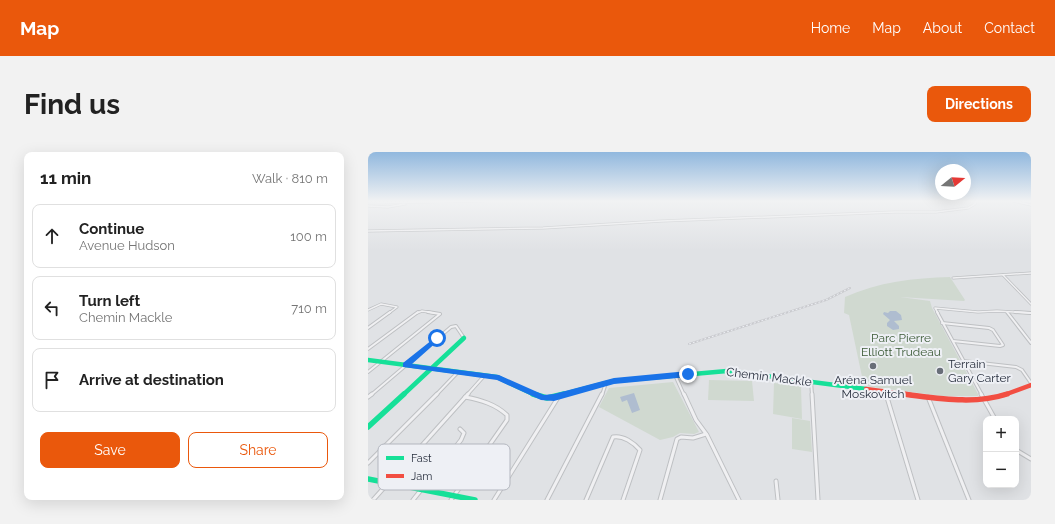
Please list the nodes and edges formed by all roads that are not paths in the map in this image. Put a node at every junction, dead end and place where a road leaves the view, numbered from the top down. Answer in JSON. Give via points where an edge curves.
{"nodes":[{"id":1,"x":776,"y":217,"type":"edge"},
{"id":2,"x":368,"y":231,"type":"edge"},
{"id":3,"x":1031,"y":273,"type":"edge"},
{"id":4,"x":1003,"y":275,"type":"junction"},
{"id":5,"x":953,"y":278,"type":"dead end"},
{"id":6,"x":1031,"y":304,"type":"edge"},
{"id":7,"x":368,"y":310,"type":"edge"},
{"id":8,"x":1007,"y":312,"type":"junction"},
{"id":9,"x":1031,"y":313,"type":"edge"},
{"id":10,"x":942,"y":323,"type":"junction"},
{"id":11,"x":368,"y":328,"type":"edge"},
{"id":12,"x":464,"y":338,"type":"joint"},
{"id":13,"x":952,"y":341,"type":"junction"},
{"id":14,"x":1031,"y":342,"type":"edge"},
{"id":15,"x":368,"y":349,"type":"edge"},
{"id":16,"x":368,"y":360,"type":"edge"},
{"id":17,"x":963,"y":361,"type":"junction"},
{"id":18,"x":381,"y":362,"type":"junction"},
{"id":19,"x":406,"y":365,"type":"junction"},
{"id":20,"x":431,"y":369,"type":"junction"},
{"id":21,"x":368,"y":372,"type":"edge"},
{"id":22,"x":458,"y":372,"type":"junction"},
{"id":23,"x":675,"y":375,"type":"junction"},
{"id":24,"x":484,"y":376,"type":"junction"},
{"id":25,"x":810,"y":381,"type":"junction"},
{"id":26,"x":606,"y":383,"type":"junction"},
{"id":27,"x":1031,"y":384,"type":"edge"},
{"id":28,"x":886,"y":391,"type":"junction"},
{"id":29,"x":559,"y":396,"type":"junction"},
{"id":30,"x":465,"y":397,"type":"junction"},
{"id":31,"x":928,"y":397,"type":"junction"},
{"id":32,"x":368,"y":398,"type":"edge"},
{"id":33,"x":984,"y":398,"type":"junction"},
{"id":34,"x":993,"y":416,"type":"edge"},
{"id":35,"x":368,"y":427,"type":"edge"},
{"id":36,"x":460,"y":430,"type":"dead end"},
{"id":37,"x":706,"y":434,"type":"junction"},
{"id":38,"x":388,"y":444,"type":"edge"},
{"id":39,"x":423,"y":444,"type":"edge"},
{"id":40,"x":458,"y":444,"type":"edge"},
{"id":41,"x":491,"y":444,"type":"edge"},
{"id":42,"x":1019,"y":452,"type":"edge"},
{"id":43,"x":378,"y":454,"type":"edge"},
{"id":44,"x":1031,"y":459,"type":"edge"},
{"id":45,"x":368,"y":464,"type":"edge"},
{"id":46,"x":510,"y":474,"type":"edge"},
{"id":47,"x":368,"y":479,"type":"edge"},
{"id":48,"x":776,"y":480,"type":"dead end"},
{"id":49,"x":378,"y":481,"type":"edge"},
{"id":50,"x":382,"y":490,"type":"edge"},
{"id":51,"x":421,"y":490,"type":"edge"},
{"id":52,"x":425,"y":490,"type":"edge"},
{"id":53,"x":500,"y":490,"type":"edge"},
{"id":54,"x":452,"y":498,"type":"edge"},
{"id":55,"x":373,"y":500,"type":"edge"},
{"id":56,"x":413,"y":500,"type":"edge"},
{"id":57,"x":475,"y":500,"type":"edge"},
{"id":58,"x":494,"y":500,"type":"edge"},
{"id":59,"x":547,"y":500,"type":"edge"},
{"id":60,"x":586,"y":500,"type":"edge"},
{"id":61,"x":622,"y":500,"type":"edge"},
{"id":62,"x":660,"y":500,"type":"edge"},
{"id":63,"x":739,"y":500,"type":"edge"},
{"id":64,"x":778,"y":500,"type":"edge"},
{"id":65,"x":818,"y":500,"type":"edge"},
{"id":66,"x":918,"y":500,"type":"edge"},
{"id":67,"x":969,"y":500,"type":"edge"}],
"edges":[{"from":1,"to":2,"type":"street","via":[[543,228]]},
{"from":3,"to":4,"type":"street"},
{"from":4,"to":5,"type":"street"},
{"from":4,"to":6,"type":"street"},
{"from":7,"to":11,"type":"street","via":[[379,304],[397,307]]},
{"from":8,"to":9,"type":"street"},
{"from":8,"to":10,"type":"street","via":[[935,308]]},
{"from":8,"to":14,"type":"street"},
{"from":10,"to":13,"type":"street"},
{"from":10,"to":13,"type":"street","via":[[989,328],[1003,345]]},
{"from":12,"to":19,"type":"street","via":[[456,326],[451,327]]},
{"from":12,"to":20,"type":"street"},
{"from":13,"to":17,"type":"street"},
{"from":15,"to":18,"type":"street","via":[[418,312],[440,315]]},
{"from":16,"to":18,"type":"street","name":"Chemin Mackle"},
{"from":17,"to":27,"type":"street","via":[[1016,367],[1022,370]]},
{"from":17,"to":33,"type":"street"},
{"from":18,"to":19,"type":"street","name":"Chemin Mackle"},
{"from":18,"to":21,"type":"street"},
{"from":19,"to":20,"type":"street","name":"Chemin Mackle"},
{"from":19,"to":32,"type":"street"},
{"from":20,"to":22,"type":"street","name":"Chemin Mackle"},
{"from":20,"to":35,"type":"street"},
{"from":22,"to":24,"type":"street","name":"Chemin Mackle"},
{"from":22,"to":38,"type":"street"},
{"from":23,"to":25,"type":"street","name":"Chemin Mackle","via":[[729,371]]},
{"from":23,"to":26,"type":"street","name":"Chemin Mackle"},
{"from":23,"to":37,"type":"street","via":[[696,420]]},
{"from":24,"to":29,"type":"street","name":"Chemin Mackle","via":[[500,378],[542,398]]},
{"from":24,"to":30,"type":"street"},
{"from":25,"to":28,"type":"street","name":"Chemin Mackle"},
{"from":25,"to":65,"type":"street"},
{"from":26,"to":29,"type":"street","name":"Chemin Mackle"},
{"from":26,"to":59,"type":"street"},
{"from":27,"to":33,"type":"street","name":"Chemin Mackle","via":[[1005,395]]},
{"from":28,"to":31,"type":"street","name":"Chemin Mackle"},
{"from":28,"to":66,"type":"street"},
{"from":29,"to":46,"type":"street"},
{"from":30,"to":39,"type":"street"},
{"from":30,"to":41,"type":"street","via":[[482,401],[507,415],[504,426]]},
{"from":31,"to":33,"type":"street","name":"Chemin Mackle","via":[[958,400]]},
{"from":31,"to":67,"type":"street"},
{"from":33,"to":34,"type":"street"},
{"from":36,"to":40,"type":"street","via":[[464,433]]},
{"from":37,"to":62,"type":"street","via":[[693,438],[678,438]]},
{"from":37,"to":63,"type":"street"},
{"from":42,"to":44,"type":"street"},
{"from":43,"to":45,"type":"street"},
{"from":47,"to":49,"type":"street"},
{"from":48,"to":64,"type":"street"},
{"from":50,"to":55,"type":"street"},
{"from":51,"to":56,"type":"street"},
{"from":52,"to":54,"type":"street"},
{"from":53,"to":58,"type":"street"},
{"from":54,"to":57,"type":"street"},
{"from":60,"to":61,"type":"street","via":[[613,437],[618,436],[638,446],[640,450]]}]}
